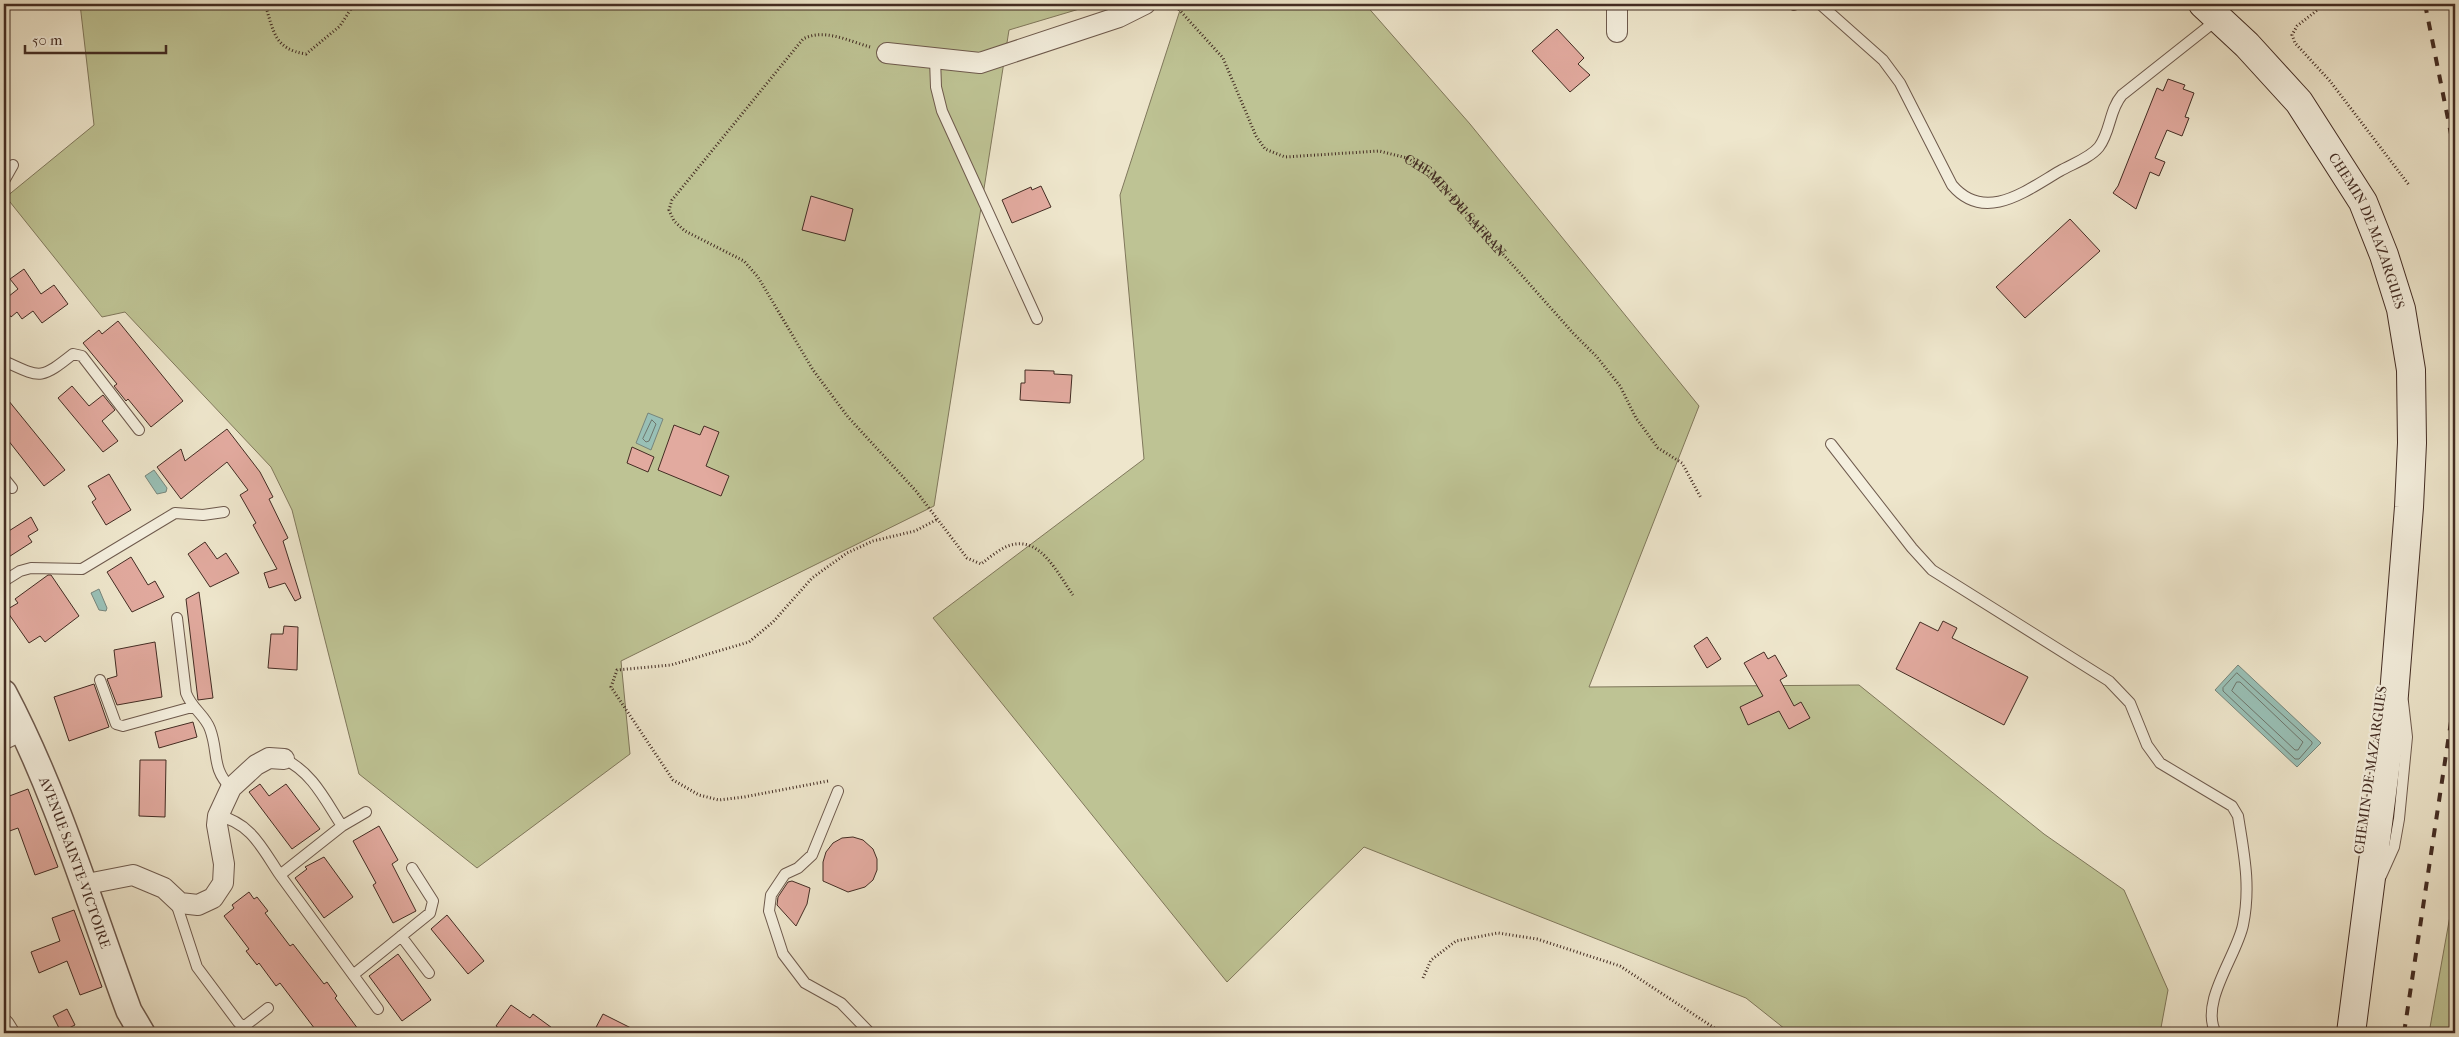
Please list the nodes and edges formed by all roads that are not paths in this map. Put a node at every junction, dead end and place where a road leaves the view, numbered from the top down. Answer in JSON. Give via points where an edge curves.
{"nodes":[{"id":1,"x":1145,"y":4,"type":"edge"},
{"id":2,"x":1617,"y":4,"type":"edge"},
{"id":3,"x":1820,"y":4,"type":"edge"},
{"id":4,"x":2451,"y":4,"type":"edge"},
{"id":5,"x":2455,"y":7,"type":"edge"},
{"id":6,"x":2211,"y":11,"type":"edge"},
{"id":7,"x":1617,"y":32,"type":"dead end"},
{"id":8,"x":888,"y":52,"type":"road end"},
{"id":9,"x":935,"y":59,"type":"junction"},
{"id":10,"x":13,"y":165,"type":"dead end"},
{"id":11,"x":4,"y":181,"type":"edge"},
{"id":12,"x":1037,"y":319,"type":"dead end"},
{"id":13,"x":4,"y":361,"type":"edge"},
{"id":14,"x":139,"y":430,"type":"dead end"},
{"id":15,"x":1831,"y":444,"type":"dead end"},
{"id":16,"x":4,"y":478,"type":"edge"},
{"id":17,"x":12,"y":488,"type":"dead end"},
{"id":18,"x":2409,"y":508,"type":"junction"},
{"id":19,"x":224,"y":512,"type":"dead end"},
{"id":20,"x":4,"y":581,"type":"edge"},
{"id":21,"x":177,"y":618,"type":"dead end"},
{"id":22,"x":100,"y":680,"type":"dead end"},
{"id":23,"x":4,"y":693,"type":"edge"},
{"id":24,"x":192,"y":707,"type":"junction"},
{"id":25,"x":14,"y":735,"type":"edge"},
{"id":26,"x":284,"y":759,"type":"joint"},
{"id":27,"x":231,"y":788,"type":"junction"},
{"id":28,"x":838,"y":791,"type":"road end"},
{"id":29,"x":366,"y":812,"type":"dead end"},
{"id":30,"x":218,"y":816,"type":"junction"},
{"id":31,"x":342,"y":826,"type":"junction"},
{"id":32,"x":412,"y":868,"type":"dead end"},
{"id":33,"x":280,"y":875,"type":"junction"},
{"id":34,"x":82,"y":884,"type":"junction"},
{"id":35,"x":180,"y":903,"type":"junction"},
{"id":36,"x":401,"y":936,"type":"junction"},
{"id":37,"x":429,"y":973,"type":"dead end"},
{"id":38,"x":353,"y":975,"type":"junction"},
{"id":39,"x":268,"y":1008,"type":"dead end"},
{"id":40,"x":378,"y":1009,"type":"dead end"},
{"id":41,"x":4,"y":1025,"type":"edge"},
{"id":42,"x":9,"y":1033,"type":"edge"},
{"id":43,"x":142,"y":1033,"type":"edge"},
{"id":44,"x":870,"y":1033,"type":"edge"},
{"id":45,"x":2216,"y":1033,"type":"edge"},
{"id":46,"x":2332,"y":1033,"type":"edge"},
{"id":47,"x":2351,"y":1033,"type":"edge"}],
"edges":[{"from":1,"to":9,"type":"street","via":[[1119,17],[980,63]]},
{"from":2,"to":7,"type":"street"},
{"from":3,"to":6,"type":"lane","via":[[1883,60],[1900,83],[1959,194],[1972,201],[1992,203],[2010,200],[2092,152],[2104,137],[2116,101]]},
{"from":4,"to":5,"type":"lane"},
{"from":6,"to":18,"type":"main road","name":"CHEMIN DE MAZARGUES","via":[[2299,102],[2362,202],[2384,255],[2401,309],[2411,370]]},
{"from":8,"to":9,"type":"street"},
{"from":9,"to":12,"type":"lane","via":[[936,87],[942,111]]},
{"from":10,"to":11,"type":"lane"},
{"from":13,"to":14,"type":"lane","via":[[35,375],[48,373],[73,354],[82,356]]},
{"from":15,"to":45,"type":"lane","via":[[1932,570],[2109,680],[2130,704],[2156,759],[2232,806],[2238,816],[2248,890],[2243,927],[2218,988],[2212,1013]]},
{"from":16,"to":17,"type":"lane"},
{"from":18,"to":46,"type":"main road","name":"CHEMIN DE MAZARGUES"},
{"from":18,"to":47,"type":"main road","name":"CHEMIN DE MAZARGUES","via":[[2396,674]]},
{"from":19,"to":20,"type":"lane","via":[[204,515],[175,513],[82,569],[31,568],[20,570]]},
{"from":21,"to":24,"type":"lane","via":[[186,693]]},
{"from":22,"to":24,"type":"lane","via":[[116,724],[123,726]]},
{"from":23,"to":25,"type":"street","name":"AVENUE SAINTE-VICTOIRE"},
{"from":24,"to":27,"type":"lane","via":[[206,721],[217,768]]},
{"from":25,"to":34,"type":"street","name":"AVENUE SAINTE-VICTOIRE","via":[[70,846]]},
{"from":26,"to":27,"type":"street","via":[[268,758],[256,764]]},
{"from":26,"to":31,"type":"lane","via":[[310,777]]},
{"from":27,"to":30,"type":"street"},
{"from":28,"to":44,"type":"lane","via":[[812,855],[798,868],[785,874],[771,895],[769,911],[783,954],[805,984],[841,1003]]},
{"from":29,"to":31,"type":"lane"},
{"from":30,"to":33,"type":"lane","via":[[249,829]]},
{"from":30,"to":35,"type":"street","via":[[223,883],[213,898],[198,904]]},
{"from":31,"to":33,"type":"lane"},
{"from":32,"to":36,"type":"lane","via":[[433,906],[430,913]]},
{"from":33,"to":38,"type":"lane"},
{"from":34,"to":35,"type":"street","via":[[133,876],[164,888]]},
{"from":34,"to":43,"type":"street","name":"AVENUE SAINTE-VICTOIRE","via":[[129,1011]]},
{"from":35,"to":39,"type":"lane","via":[[178,909],[198,967],[238,1022],[246,1025]]},
{"from":36,"to":37,"type":"lane"},
{"from":36,"to":38,"type":"lane"},
{"from":38,"to":40,"type":"lane"},
{"from":41,"to":42,"type":"street"}]}
